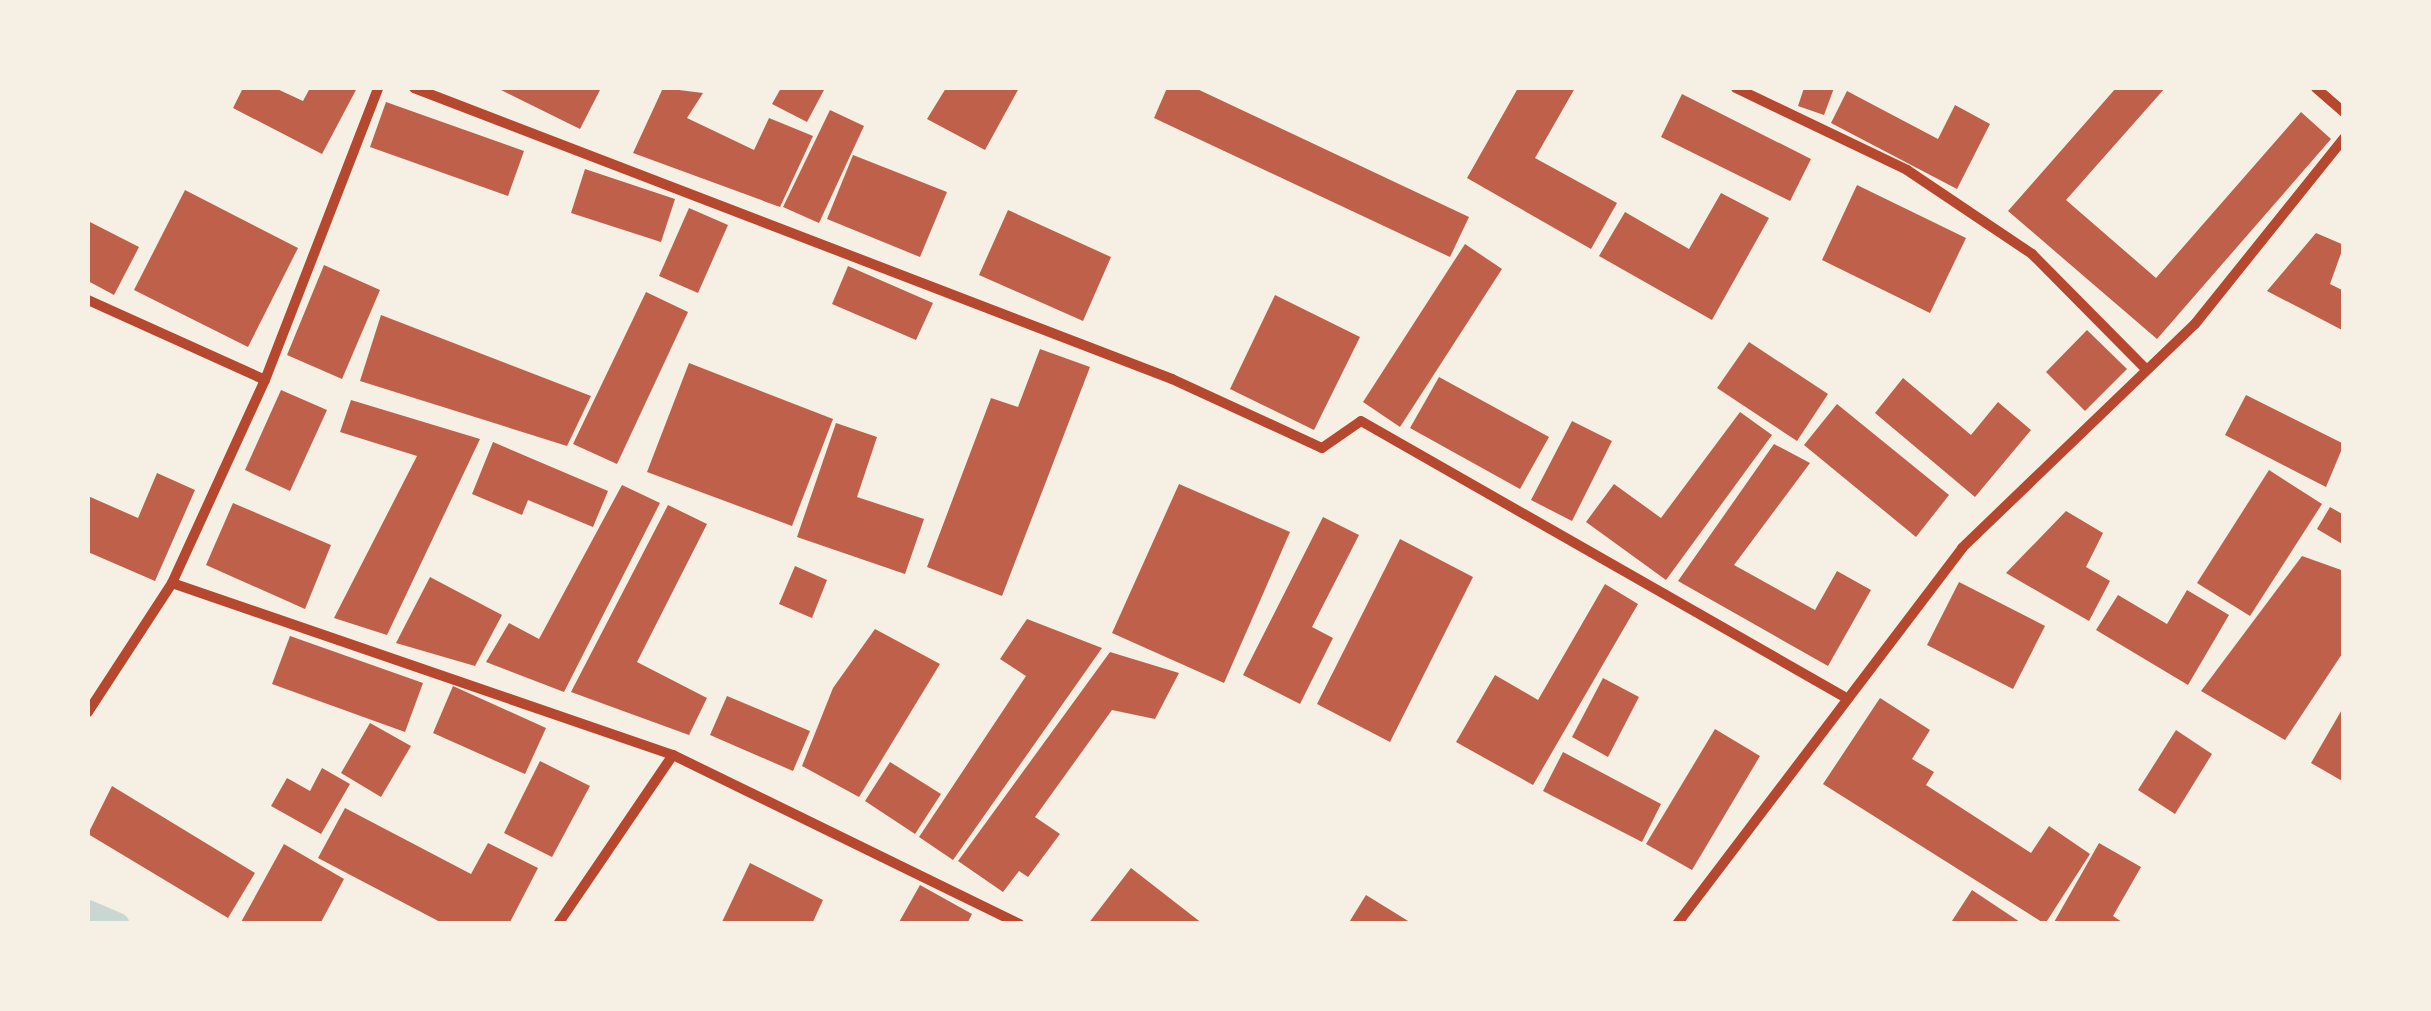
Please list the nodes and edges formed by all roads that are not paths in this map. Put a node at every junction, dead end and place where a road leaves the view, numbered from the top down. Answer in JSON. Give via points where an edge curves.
{"nodes":[{"id":1,"x":378,"y":88,"type":"edge"},
{"id":2,"x":414,"y":88,"type":"edge"},
{"id":3,"x":1736,"y":88,"type":"edge"},
{"id":4,"x":2316,"y":88,"type":"edge"},
{"id":5,"x":2344,"y":112,"type":"edge"},
{"id":6,"x":2344,"y":138,"type":"edge"},
{"id":7,"x":88,"y":300,"type":"edge"},
{"id":8,"x":2143,"y":366,"type":"junction"},
{"id":9,"x":265,"y":380,"type":"junction"},
{"id":10,"x":172,"y":583,"type":"junction"},
{"id":11,"x":1843,"y":696,"type":"junction"},
{"id":12,"x":88,"y":712,"type":"edge"},
{"id":13,"x":672,"y":754,"type":"junction"},
{"id":14,"x":558,"y":924,"type":"edge"},
{"id":15,"x":1020,"y":924,"type":"edge"},
{"id":16,"x":1676,"y":924,"type":"edge"}],
"edges":[{"from":1,"to":9,"type":"street"},
{"from":2,"to":11,"type":"street","via":[[1172,378],[1322,448],[1361,421]]},
{"from":3,"to":8,"type":"street","via":[[1907,170],[2032,254]]},
{"from":4,"to":5,"type":"street"},
{"from":6,"to":8,"type":"street","via":[[2195,324]]},
{"from":7,"to":9,"type":"street"},
{"from":8,"to":11,"type":"street","via":[[1962,548]]},
{"from":9,"to":10,"type":"street"},
{"from":10,"to":12,"type":"street"},
{"from":10,"to":13,"type":"street"},
{"from":11,"to":16,"type":"street"},
{"from":13,"to":14,"type":"street"},
{"from":13,"to":15,"type":"street"}]}
